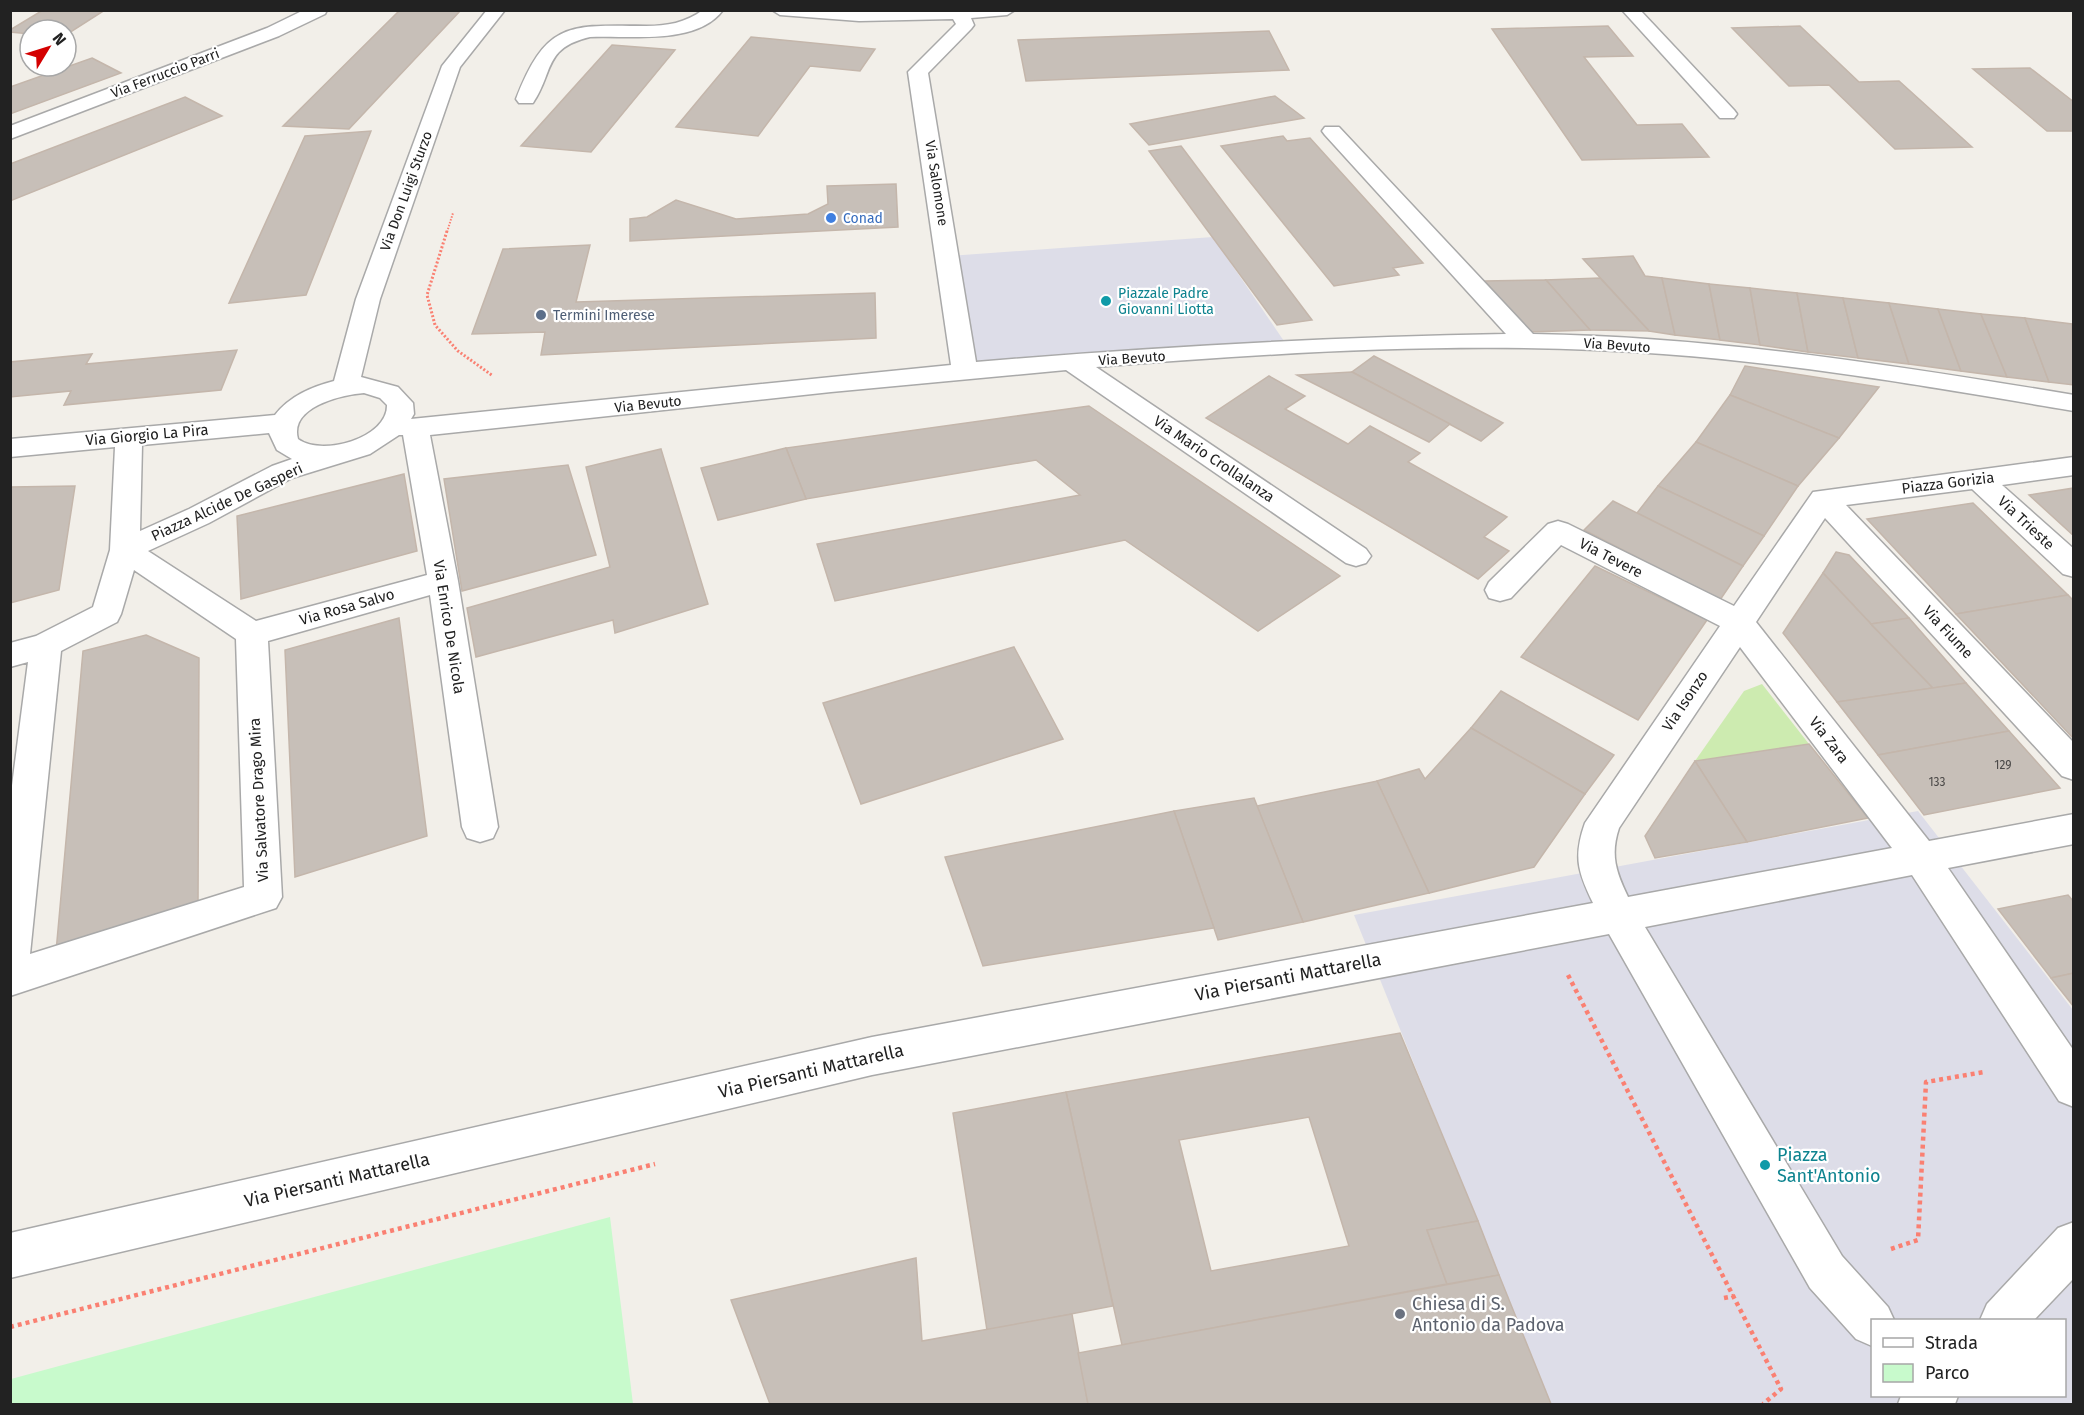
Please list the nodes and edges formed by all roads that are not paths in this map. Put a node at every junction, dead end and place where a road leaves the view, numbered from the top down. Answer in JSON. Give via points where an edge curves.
{"nodes":[{"id":1,"x":319,"y":10,"type":"edge"},
{"id":2,"x":497,"y":10,"type":"edge"},
{"id":3,"x":715,"y":10,"type":"edge"},
{"id":4,"x":780,"y":10,"type":"edge"},
{"id":5,"x":1007,"y":10,"type":"edge"},
{"id":6,"x":1630,"y":10,"type":"edge"},
{"id":7,"x":960,"y":13,"type":"junction"},
{"id":8,"x":526,"y":99,"type":"dead end"},
{"id":9,"x":1727,"y":114,"type":"dead end"},
{"id":10,"x":1332,"y":130,"type":"dead end"},
{"id":11,"x":10,"y":133,"type":"edge"},
{"id":12,"x":1526,"y":341,"type":"junction"},
{"id":13,"x":1071,"y":362,"type":"junction"},
{"id":14,"x":965,"y":371,"type":"junction"},
{"id":15,"x":346,"y":386,"type":"junction"},
{"id":16,"x":2073,"y":403,"type":"edge"},
{"id":17,"x":284,"y":423,"type":"junction"},
{"id":18,"x":404,"y":427,"type":"junction"},
{"id":19,"x":129,"y":436,"type":"junction"},
{"id":20,"x":10,"y":448,"type":"edge"},
{"id":21,"x":330,"y":456,"type":"junction"},
{"id":22,"x":2073,"y":466,"type":"edge"},
{"id":23,"x":1979,"y":479,"type":"junction"},
{"id":24,"x":1823,"y":499,"type":"junction"},
{"id":25,"x":125,"y":550,"type":"junction"},
{"id":26,"x":1356,"y":556,"type":"dead end"},
{"id":27,"x":2073,"y":567,"type":"edge"},
{"id":28,"x":443,"y":580,"type":"junction"},
{"id":29,"x":1500,"y":590,"type":"dead end"},
{"id":30,"x":1738,"y":622,"type":"junction"},
{"id":31,"x":252,"y":634,"type":"junction"},
{"id":32,"x":46,"y":645,"type":"junction"},
{"id":33,"x":10,"y":655,"type":"edge"},
{"id":34,"x":2073,"y":765,"type":"edge"},
{"id":35,"x":480,"y":827,"type":"dead end"},
{"id":36,"x":2073,"y":829,"type":"edge"},
{"id":37,"x":1921,"y":858,"type":"junction"},
{"id":38,"x":1618,"y":915,"type":"junction"},
{"id":39,"x":11,"y":958,"type":"edge"},
{"id":40,"x":2073,"y":1087,"type":"edge"},
{"id":41,"x":2073,"y":1244,"type":"edge"},
{"id":42,"x":10,"y":1256,"type":"edge"},
{"id":43,"x":2004,"y":1319,"type":"edge"},
{"id":44,"x":1871,"y":1322,"type":"edge"}],
"edges":[{"from":1,"to":11,"type":"street","name":"Via Ferruccio Parri","via":[[273,32]]},
{"from":2,"to":15,"type":"street","name":"Via Don Luigi Sturzo","via":[[451,66],[368,299]]},
{"from":3,"to":8,"type":"street","via":[[705,20],[689,26],[653,32],[599,31],[576,35],[554,45],[540,64]]},
{"from":4,"to":7,"type":"street","via":[[859,16]]},
{"from":5,"to":7,"type":"street"},
{"from":6,"to":9,"type":"street"},
{"from":7,"to":14,"type":"street","name":"Via Salomone","via":[[965,25],[918,72]]},
{"from":10,"to":12,"type":"street"},
{"from":12,"to":13,"type":"street","name":"Via Bevuto","via":[[1288,347]]},
{"from":12,"to":16,"type":"street","name":"Via Bevuto","via":[[1608,344],[1872,370]]},
{"from":13,"to":14,"type":"street","name":"Via Bevuto"},
{"from":13,"to":26,"type":"street","name":"Via Mario Crollalanza"},
{"from":14,"to":18,"type":"street","name":"Via Bevuto"},
{"from":15,"to":17,"type":"street","via":[[307,400]]},
{"from":15,"to":18,"type":"street","via":[[365,385],[394,394],[400,403]]},
{"from":17,"to":19,"type":"street","name":"Via Giorgio La Pira"},
{"from":17,"to":21,"type":"street","name":"Piazza Alcide De Gasperi","via":[[281,434],[295,452]]},
{"from":18,"to":21,"type":"street","name":"Piazza Alcide De Gasperi","via":[[366,446]]},
{"from":18,"to":28,"type":"street","name":"Via Enrico De Nicola"},
{"from":19,"to":20,"type":"street","name":"Via Giorgio La Pira"},
{"from":19,"to":25,"type":"street"},
{"from":21,"to":25,"type":"street","name":"Piazza Alcide De Gasperi","via":[[282,472]]},
{"from":22,"to":23,"type":"street","name":"Piazza Gorizia"},
{"from":23,"to":24,"type":"street","name":"Piazza Gorizia"},
{"from":23,"to":27,"type":"street","name":"Via Trieste"},
{"from":24,"to":30,"type":"street","name":"Via Isonzo"},
{"from":24,"to":34,"type":"street","name":"Via Fiume"},
{"from":25,"to":31,"type":"street","name":"Piazza Alcide De Gasperi"},
{"from":25,"to":32,"type":"street","via":[[106,614]]},
{"from":28,"to":31,"type":"street","name":"Via Rosa Salvo"},
{"from":28,"to":35,"type":"street","name":"Via Enrico De Nicola"},
{"from":29,"to":30,"type":"street","name":"Via Tevere","via":[[1558,531]]},
{"from":30,"to":37,"type":"street","name":"Via Zara"},
{"from":30,"to":38,"type":"street","name":"Via Isonzo","via":[[1599,833],[1594,864]]},
{"from":31,"to":39,"type":"street","name":"Via Salvatore Drago Mira","via":[[263,897],[129,940]]},
{"from":32,"to":33,"type":"street"},
{"from":32,"to":39,"type":"street"},
{"from":36,"to":37,"type":"street","name":"Via Piersanti Mattarella"},
{"from":37,"to":38,"type":"street","name":"Via Piersanti Mattarella"},
{"from":37,"to":40,"type":"street","name":"Via Zara"},
{"from":38,"to":42,"type":"street","name":"Via Piersanti Mattarella","via":[[872,1056]]},
{"from":38,"to":44,"type":"street","name":"Via Isonzo","via":[[1826,1272]]},
{"from":41,"to":43,"type":"street"}]}
